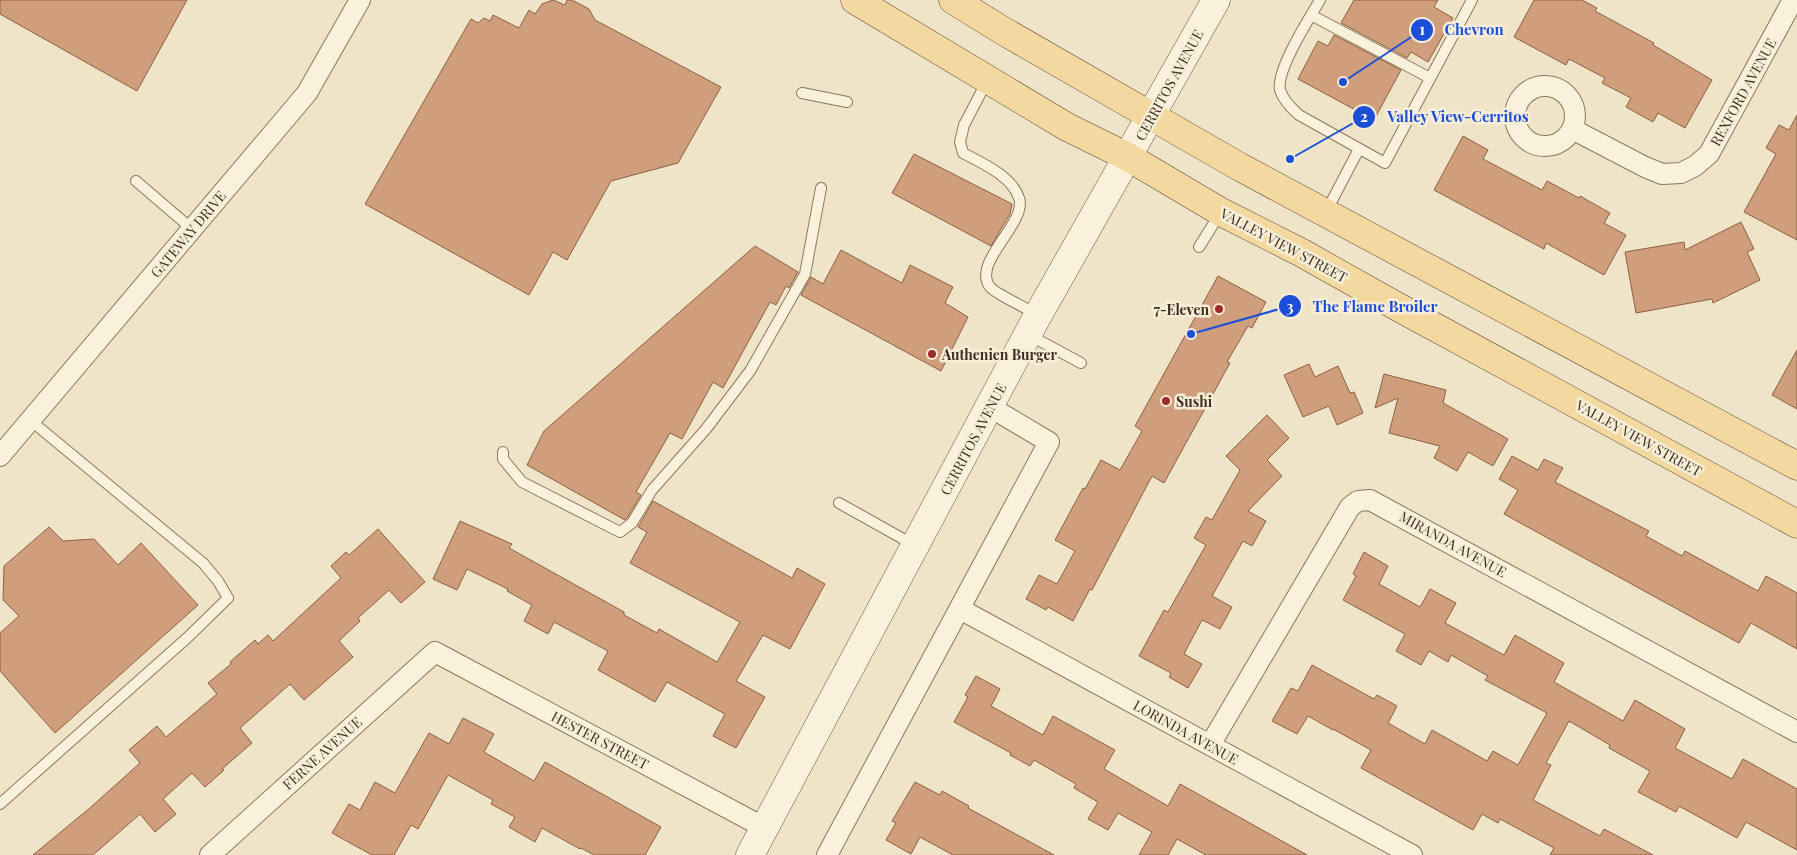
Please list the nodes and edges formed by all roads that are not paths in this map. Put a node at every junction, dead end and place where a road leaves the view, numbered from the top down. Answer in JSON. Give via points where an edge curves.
{"nodes":[{"id":1,"x":360,"y":0,"type":"edge"},
{"id":2,"x":855,"y":0,"type":"edge"},
{"id":3,"x":953,"y":0,"type":"edge"},
{"id":4,"x":1216,"y":0,"type":"edge"},
{"id":5,"x":1320,"y":0,"type":"edge"},
{"id":6,"x":1793,"y":0,"type":"edge"},
{"id":7,"x":1470,"y":1,"type":"edge"},
{"id":8,"x":1311,"y":15,"type":"junction"},
{"id":9,"x":1430,"y":78,"type":"junction"},
{"id":10,"x":987,"y":79,"type":"junction"},
{"id":11,"x":802,"y":93,"type":"dead end"},
{"id":12,"x":847,"y":102,"type":"dead end"},
{"id":13,"x":1151,"y":116,"type":"junction"},
{"id":14,"x":1572,"y":129,"type":"dead end"},
{"id":15,"x":1359,"y":149,"type":"junction"},
{"id":16,"x":1128,"y":157,"type":"junction"},
{"id":17,"x":136,"y":181,"type":"dead end"},
{"id":18,"x":821,"y":188,"type":"dead end"},
{"id":19,"x":1221,"y":212,"type":"junction"},
{"id":20,"x":1325,"y":213,"type":"junction"},
{"id":21,"x":192,"y":229,"type":"junction"},
{"id":22,"x":1199,"y":247,"type":"dead end"},
{"id":23,"x":1034,"y":325,"type":"junction"},
{"id":24,"x":1081,"y":363,"type":"dead end"},
{"id":25,"x":990,"y":407,"type":"junction"},
{"id":26,"x":30,"y":420,"type":"junction"},
{"id":27,"x":503,"y":452,"type":"dead end"},
{"id":28,"x":0,"y":456,"type":"edge"},
{"id":29,"x":1797,"y":466,"type":"edge"},
{"id":30,"x":839,"y":503,"type":"dead end"},
{"id":31,"x":1797,"y":524,"type":"edge"},
{"id":32,"x":915,"y":545,"type":"junction"},
{"id":33,"x":960,"y":609,"type":"junction"},
{"id":34,"x":435,"y":652,"type":"joint"},
{"id":35,"x":1797,"y":732,"type":"edge"},
{"id":36,"x":1210,"y":745,"type":"junction"},
{"id":37,"x":0,"y":804,"type":"edge"},
{"id":38,"x":765,"y":828,"type":"junction"},
{"id":39,"x":219,"y":853,"type":"edge"},
{"id":40,"x":750,"y":855,"type":"edge"},
{"id":41,"x":827,"y":855,"type":"edge"},
{"id":42,"x":1412,"y":855,"type":"edge"}],
"edges":[{"from":1,"to":21,"type":"street","name":"GATEWAY DRIVE","via":[[308,93]]},
{"from":2,"to":10,"type":"main road","name":"VALLEY VIEW STREET"},
{"from":3,"to":13,"type":"main road"},
{"from":4,"to":13,"type":"main road","name":"CERRITOS AVENUE"},
{"from":5,"to":8,"type":"lane"},
{"from":6,"to":14,"type":"street","name":"REXFORD AVENUE","via":[[1709,154],[1695,166],[1681,173],[1662,174]]},
{"from":7,"to":9,"type":"lane"},
{"from":8,"to":9,"type":"lane"},
{"from":8,"to":15,"type":"lane","via":[[1286,62],[1280,89],[1289,106],[1299,115]]},
{"from":9,"to":15,"type":"lane","via":[[1385,163]]},
{"from":10,"to":16,"type":"main road","name":"VALLEY VIEW STREET","via":[[1067,127]]},
{"from":10,"to":23,"type":"lane","via":[[964,126],[960,142],[964,153],[1011,184],[1020,206],[986,268],[986,280]]},
{"from":11,"to":12,"type":"lane"},
{"from":13,"to":16,"type":"main road","name":"CERRITOS AVENUE"},
{"from":13,"to":20,"type":"main road"},
{"from":15,"to":20,"type":"lane"},
{"from":16,"to":19,"type":"main road","name":"VALLEY VIEW STREET"},
{"from":16,"to":23,"type":"main road","name":"CERRITOS AVENUE"},
{"from":17,"to":21,"type":"lane"},
{"from":18,"to":27,"type":"lane","via":[[805,274],[750,371],[706,429],[652,490],[632,523],[620,532],[522,482],[503,459]]},
{"from":19,"to":22,"type":"lane"},
{"from":19,"to":31,"type":"main road","name":"VALLEY VIEW STREET","via":[[1302,253]]},
{"from":20,"to":29,"type":"main road"},
{"from":21,"to":26,"type":"street","name":"GATEWAY DRIVE"},
{"from":23,"to":24,"type":"lane"},
{"from":23,"to":25,"type":"main road","name":"CERRITOS AVENUE"},
{"from":25,"to":32,"type":"main road","name":"CERRITOS AVENUE"},
{"from":25,"to":33,"type":"street","via":[[1050,442]]},
{"from":26,"to":28,"type":"street","name":"GATEWAY DRIVE"},
{"from":26,"to":37,"type":"lane","via":[[203,563],[228,598]]},
{"from":30,"to":32,"type":"lane"},
{"from":32,"to":38,"type":"main road","name":"CERRITOS AVENUE"},
{"from":33,"to":36,"type":"street","name":"LORINDA AVENUE"},
{"from":33,"to":41,"type":"street"},
{"from":34,"to":38,"type":"street","name":"HESTER STREET"},
{"from":34,"to":39,"type":"street","name":"FERNE AVENUE"},
{"from":35,"to":36,"type":"street","name":"MIRANDA AVENUE","via":[[1370,500],[1358,501],[1350,507]]},
{"from":36,"to":42,"type":"street","name":"LORINDA AVENUE"},
{"from":38,"to":40,"type":"main road","name":"CERRITOS AVENUE"}]}
